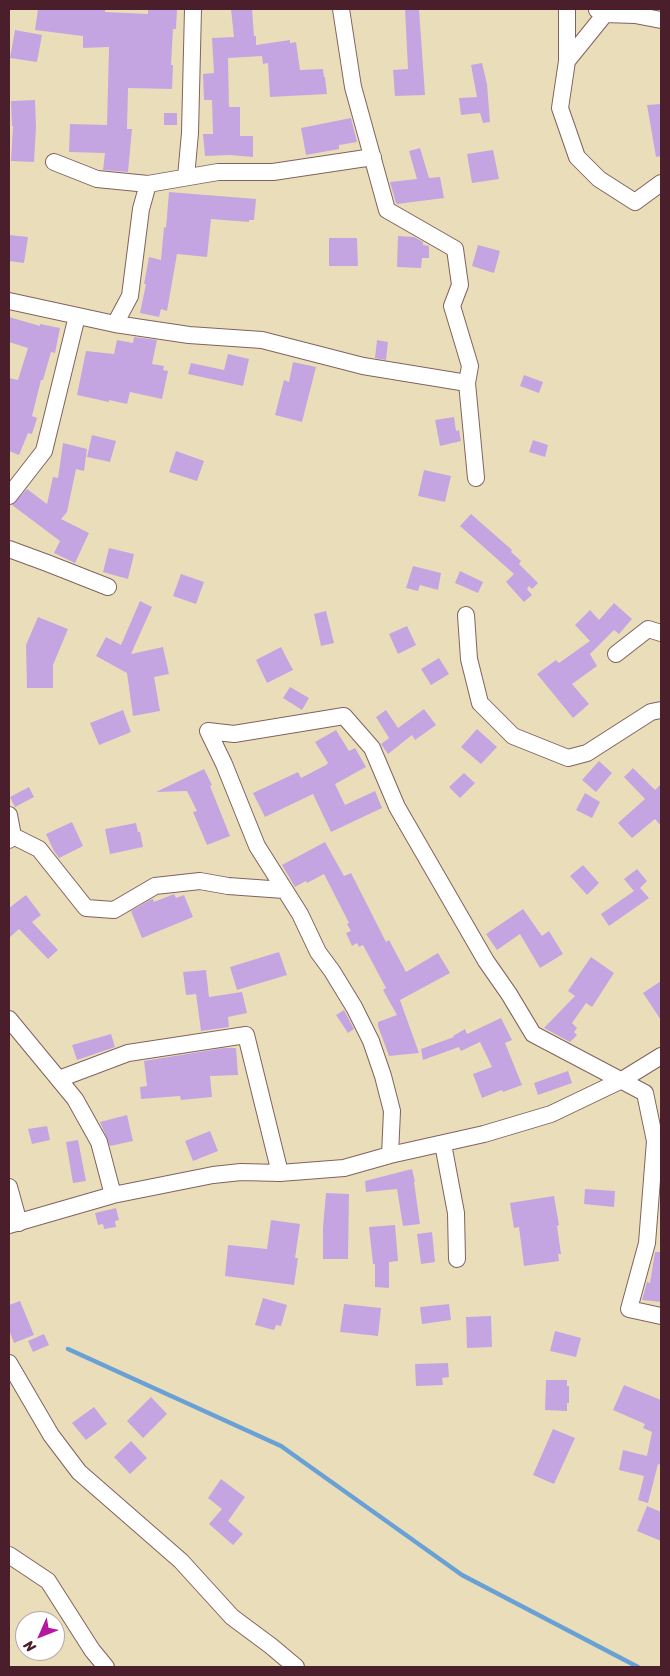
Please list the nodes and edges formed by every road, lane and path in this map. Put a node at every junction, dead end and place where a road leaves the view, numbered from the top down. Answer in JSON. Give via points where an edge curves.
{"nodes":[{"id":1,"x":193,"y":9,"type":"edge"},
{"id":2,"x":341,"y":9,"type":"edge"},
{"id":3,"x":567,"y":9,"type":"edge"},
{"id":4,"x":600,"y":12,"type":"edge"},
{"id":5,"x":661,"y":20,"type":"edge"},
{"id":6,"x":567,"y":61,"type":"junction"},
{"id":7,"x":373,"y":157,"type":"junction"},
{"id":8,"x":54,"y":162,"type":"dead end"},
{"id":9,"x":186,"y":177,"type":"junction"},
{"id":10,"x":148,"y":184,"type":"junction"},
{"id":11,"x":661,"y":184,"type":"edge"},
{"id":12,"x":9,"y":302,"type":"edge"},
{"id":13,"x":77,"y":316,"type":"junction"},
{"id":14,"x":115,"y":324,"type":"junction"},
{"id":15,"x":467,"y":383,"type":"junction"},
{"id":16,"x":476,"y":478,"type":"dead end"},
{"id":17,"x":9,"y":496,"type":"edge"},
{"id":18,"x":9,"y":549,"type":"edge"},
{"id":19,"x":108,"y":587,"type":"dead end"},
{"id":20,"x":466,"y":615,"type":"dead end"},
{"id":21,"x":661,"y":633,"type":"edge"},
{"id":22,"x":616,"y":654,"type":"dead end"},
{"id":23,"x":661,"y":710,"type":"edge"},
{"id":24,"x":9,"y":815,"type":"edge"},
{"id":25,"x":11,"y":838,"type":"edge"},
{"id":26,"x":284,"y":890,"type":"junction"},
{"id":27,"x":9,"y":1019,"type":"edge"},
{"id":28,"x":661,"y":1056,"type":"edge"},
{"id":29,"x":59,"y":1079,"type":"junction"},
{"id":30,"x":622,"y":1080,"type":"junction"},
{"id":31,"x":443,"y":1144,"type":"junction"},
{"id":32,"x":390,"y":1155,"type":"junction"},
{"id":33,"x":280,"y":1173,"type":"junction"},
{"id":34,"x":9,"y":1186,"type":"edge"},
{"id":35,"x":113,"y":1195,"type":"junction"},
{"id":36,"x":14,"y":1224,"type":"edge"},
{"id":37,"x":654,"y":1242,"type":"edge"},
{"id":38,"x":457,"y":1260,"type":"dead end"},
{"id":39,"x":661,"y":1316,"type":"edge"},
{"id":40,"x":9,"y":1363,"type":"edge"},
{"id":41,"x":9,"y":1555,"type":"edge"},
{"id":42,"x":106,"y":1667,"type":"edge"},
{"id":43,"x":296,"y":1667,"type":"edge"}],
"edges":[{"from":1,"to":9,"type":"street"},
{"from":2,"to":7,"type":"street","via":[[353,87]]},
{"from":3,"to":6,"type":"street"},
{"from":4,"to":5,"type":"street"},
{"from":4,"to":6,"type":"street"},
{"from":6,"to":11,"type":"street","via":[[560,108],[577,157],[599,179],[635,202]]},
{"from":7,"to":9,"type":"street","via":[[273,172],[218,172]]},
{"from":7,"to":15,"type":"street","via":[[387,210],[455,249],[460,285],[452,306],[470,366]]},
{"from":8,"to":10,"type":"street","via":[[97,179]]},
{"from":9,"to":10,"type":"street"},
{"from":10,"to":14,"type":"street","via":[[141,209],[130,296]]},
{"from":12,"to":13,"type":"street"},
{"from":13,"to":14,"type":"street"},
{"from":13,"to":17,"type":"street","via":[[44,450]]},
{"from":14,"to":15,"type":"street","via":[[189,335],[262,340],[363,366]]},
{"from":15,"to":16,"type":"street"},
{"from":18,"to":19,"type":"street"},
{"from":20,"to":23,"type":"street","via":[[470,659],[480,703],[513,736],[568,758],[587,753],[650,712]]},
{"from":21,"to":22,"type":"street","via":[[648,629]]},
{"from":24,"to":25,"type":"street"},
{"from":25,"to":26,"type":"street","via":[[39,849],[86,908],[114,910],[155,886],[200,882]]},
{"from":26,"to":30,"type":"street","via":[[257,846],[208,731],[234,734],[344,716],[372,748],[397,807],[486,961],[533,1034]]},
{"from":26,"to":32,"type":"street","via":[[371,1041],[392,1111]]},
{"from":27,"to":29,"type":"street"},
{"from":28,"to":30,"type":"street"},
{"from":29,"to":33,"type":"street","via":[[128,1053],[246,1035]]},
{"from":29,"to":35,"type":"street","via":[[76,1098],[99,1142]]},
{"from":30,"to":31,"type":"street","via":[[551,1114]]},
{"from":30,"to":37,"type":"street","via":[[645,1093],[655,1141]]},
{"from":31,"to":32,"type":"street"},
{"from":31,"to":38,"type":"street","via":[[456,1213]]},
{"from":32,"to":33,"type":"street","via":[[344,1168]]},
{"from":33,"to":35,"type":"street","via":[[214,1175]]},
{"from":34,"to":36,"type":"street"},
{"from":35,"to":36,"type":"street"},
{"from":37,"to":39,"type":"street","via":[[629,1308]]},
{"from":40,"to":43,"type":"street","via":[[51,1435],[78,1472],[181,1560],[232,1617]]},
{"from":41,"to":42,"type":"street","via":[[48,1581]]}]}
